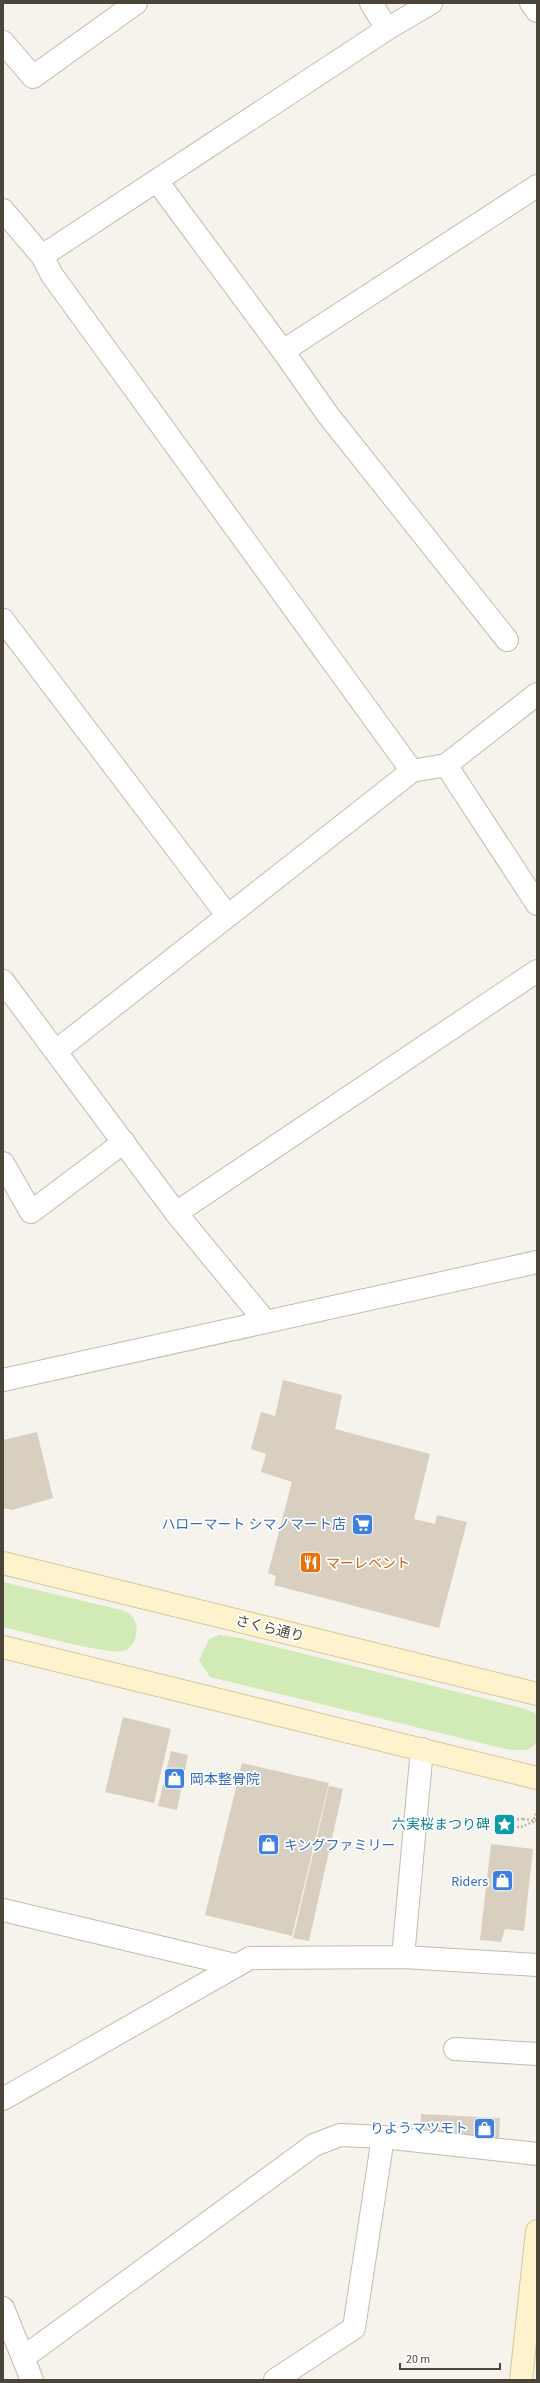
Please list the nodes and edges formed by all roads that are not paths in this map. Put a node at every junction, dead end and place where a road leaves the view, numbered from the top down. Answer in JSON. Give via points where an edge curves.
{"nodes":[{"id":1,"x":136,"y":3,"type":"edge"},
{"id":2,"x":370,"y":3,"type":"edge"},
{"id":3,"x":431,"y":3,"type":"edge"},
{"id":4,"x":531,"y":3,"type":"edge"},
{"id":5,"x":537,"y":11,"type":"edge"},
{"id":6,"x":388,"y":29,"type":"junction"},
{"id":7,"x":3,"y":42,"type":"edge"},
{"id":8,"x":157,"y":181,"type":"junction"},
{"id":9,"x":537,"y":186,"type":"edge"},
{"id":10,"x":3,"y":210,"type":"edge"},
{"id":11,"x":42,"y":256,"type":"junction"},
{"id":12,"x":283,"y":351,"type":"junction"},
{"id":13,"x":3,"y":620,"type":"edge"},
{"id":14,"x":507,"y":640,"type":"dead end"},
{"id":15,"x":537,"y":694,"type":"edge"},
{"id":16,"x":446,"y":765,"type":"junction"},
{"id":17,"x":412,"y":771,"type":"junction"},
{"id":18,"x":537,"y":904,"type":"edge"},
{"id":19,"x":228,"y":915,"type":"junction"},
{"id":20,"x":537,"y":971,"type":"edge"},
{"id":21,"x":6,"y":991,"type":"edge"},
{"id":22,"x":56,"y":1051,"type":"junction"},
{"id":23,"x":124,"y":1142,"type":"junction"},
{"id":24,"x":3,"y":1163,"type":"edge"},
{"id":25,"x":176,"y":1213,"type":"junction"},
{"id":26,"x":537,"y":1262,"type":"edge"},
{"id":27,"x":265,"y":1321,"type":"junction"},
{"id":28,"x":3,"y":1380,"type":"edge"},
{"id":29,"x":3,"y":1563,"type":"edge"},
{"id":30,"x":3,"y":1647,"type":"edge"},
{"id":31,"x":537,"y":1694,"type":"edge"},
{"id":32,"x":422,"y":1749,"type":"junction"},
{"id":33,"x":537,"y":1778,"type":"edge"},
{"id":34,"x":3,"y":1910,"type":"edge"},
{"id":35,"x":403,"y":1958,"type":"junction"},
{"id":36,"x":537,"y":1965,"type":"edge"},
{"id":37,"x":236,"y":1966,"type":"junction"},
{"id":38,"x":455,"y":2048,"type":"dead end"},
{"id":39,"x":537,"y":2054,"type":"edge"},
{"id":40,"x":3,"y":2099,"type":"edge"},
{"id":41,"x":383,"y":2137,"type":"junction"},
{"id":42,"x":537,"y":2154,"type":"edge"},
{"id":43,"x":537,"y":2231,"type":"edge"},
{"id":44,"x":3,"y":2308,"type":"edge"},
{"id":45,"x":24,"y":2357,"type":"junction"},
{"id":46,"x":32,"y":2380,"type":"edge"},
{"id":47,"x":275,"y":2380,"type":"edge"},
{"id":48,"x":521,"y":2380,"type":"edge"}],
"edges":[{"from":1,"to":7,"type":"street","via":[[33,76]]},
{"from":2,"to":6,"type":"street"},
{"from":3,"to":6,"type":"street"},
{"from":4,"to":5,"type":"street"},
{"from":6,"to":8,"type":"street"},
{"from":8,"to":11,"type":"street"},
{"from":8,"to":12,"type":"street"},
{"from":9,"to":12,"type":"street"},
{"from":10,"to":11,"type":"street"},
{"from":11,"to":17,"type":"street","via":[[52,275]]},
{"from":12,"to":14,"type":"street","via":[[328,415]]},
{"from":13,"to":19,"type":"street"},
{"from":15,"to":16,"type":"street"},
{"from":16,"to":17,"type":"street"},
{"from":16,"to":18,"type":"street"},
{"from":17,"to":19,"type":"street"},
{"from":19,"to":22,"type":"street"},
{"from":20,"to":25,"type":"street"},
{"from":21,"to":22,"type":"street"},
{"from":22,"to":23,"type":"street"},
{"from":23,"to":24,"type":"street","via":[[31,1212]]},
{"from":23,"to":25,"type":"street"},
{"from":25,"to":27,"type":"street"},
{"from":26,"to":27,"type":"street"},
{"from":27,"to":28,"type":"street"},
{"from":29,"to":31,"type":"street","name":"さくら通り"},
{"from":30,"to":32,"type":"street"},
{"from":32,"to":33,"type":"street"},
{"from":32,"to":35,"type":"street"},
{"from":34,"to":37,"type":"street"},
{"from":35,"to":36,"type":"street"},
{"from":35,"to":37,"type":"street","via":[[250,1958]]},
{"from":37,"to":40,"type":"street"},
{"from":38,"to":39,"type":"street"},
{"from":41,"to":42,"type":"street"},
{"from":41,"to":45,"type":"street","via":[[340,2135],[314,2145]]},
{"from":41,"to":47,"type":"street","via":[[354,2328]]},
{"from":43,"to":48,"type":"street"},
{"from":44,"to":45,"type":"street"},
{"from":45,"to":46,"type":"street"}]}
